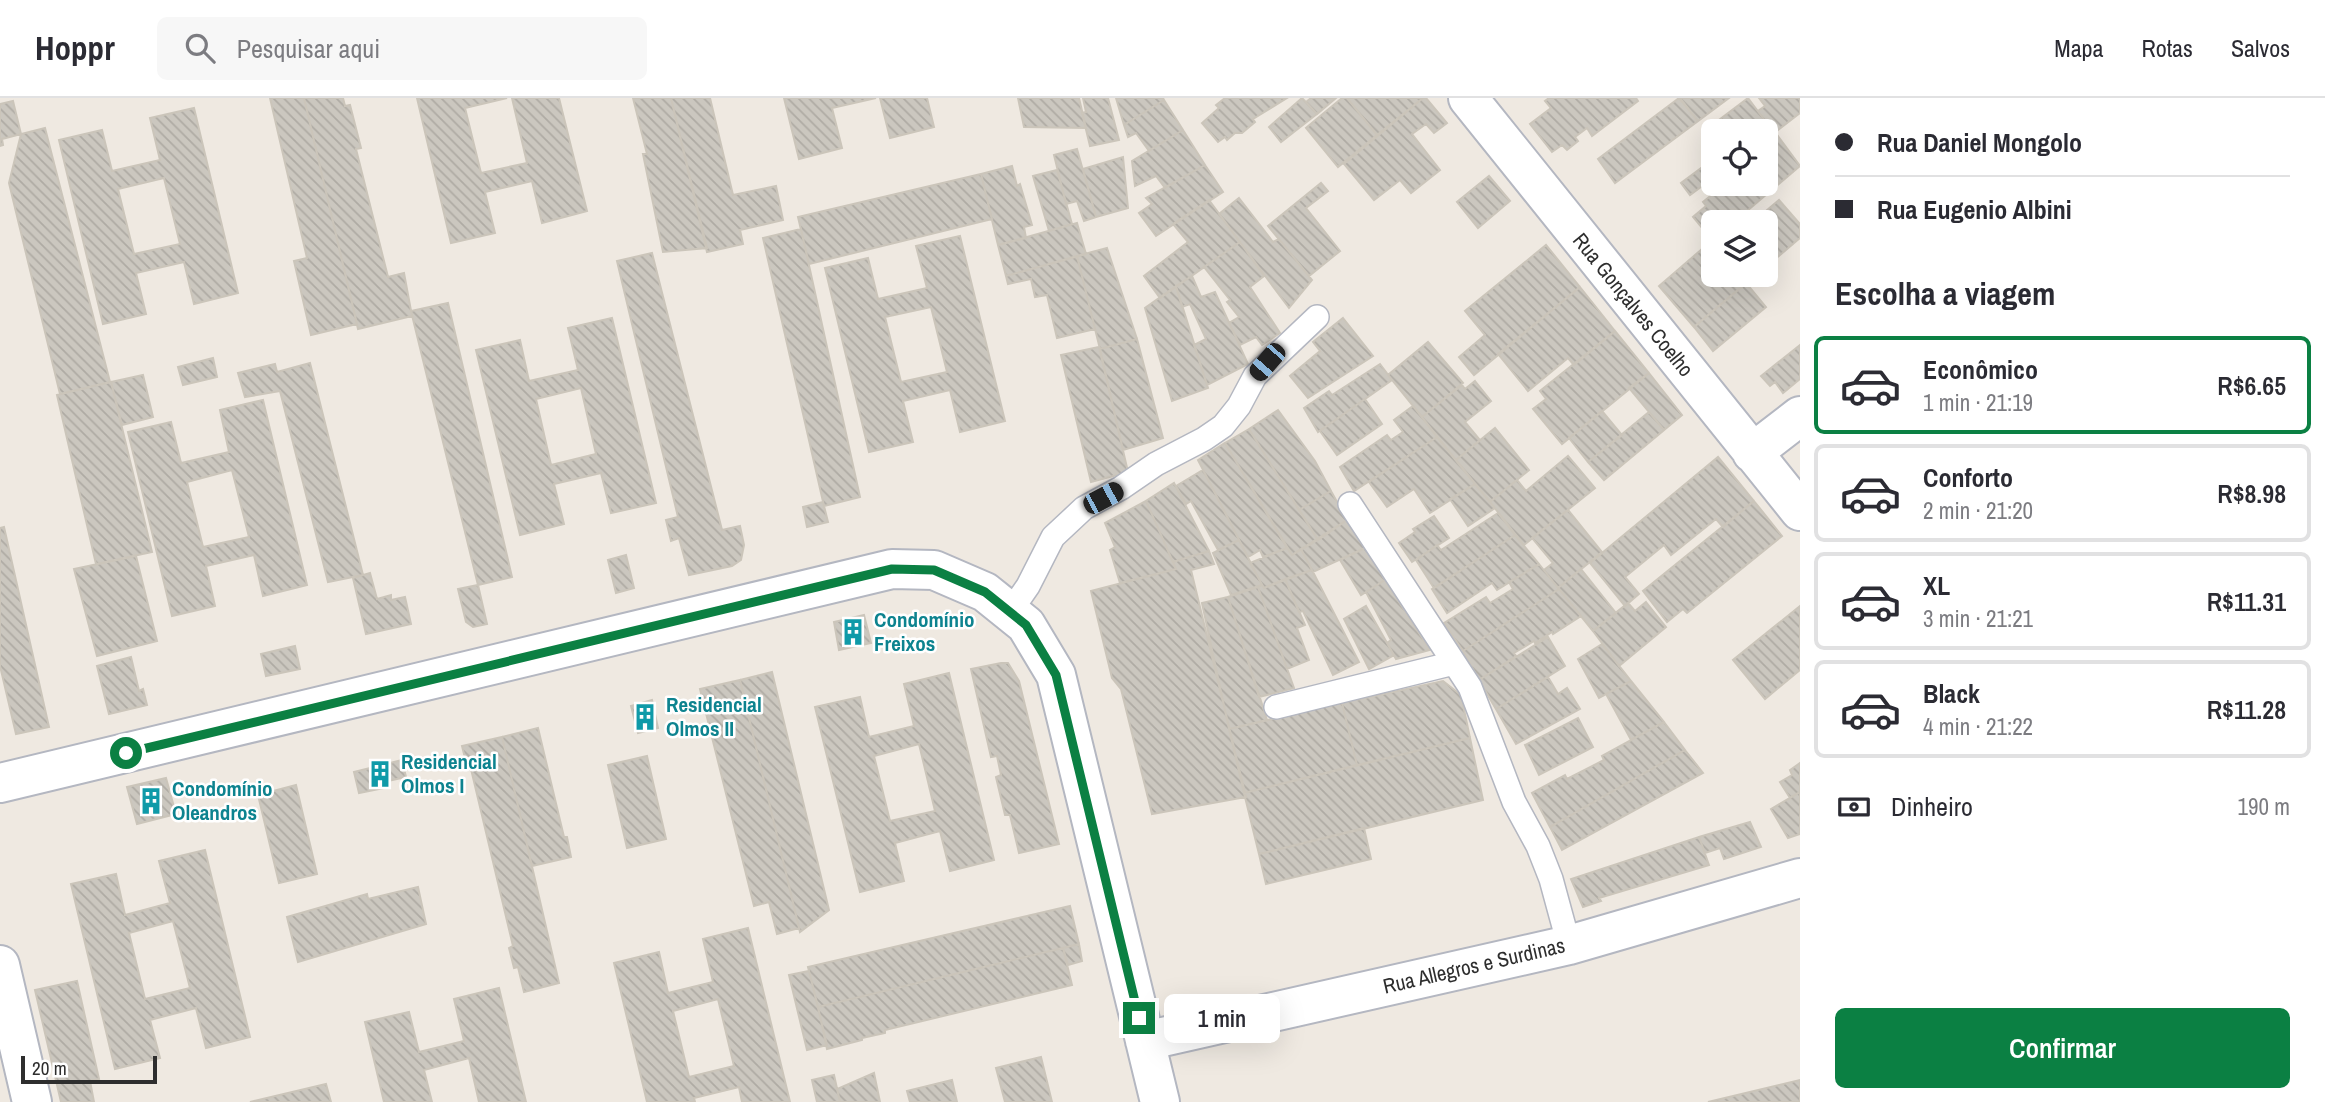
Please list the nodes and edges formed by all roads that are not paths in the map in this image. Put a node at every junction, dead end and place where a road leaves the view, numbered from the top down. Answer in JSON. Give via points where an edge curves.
{"nodes":[{"id":1,"x":1468,"y":98,"type":"edge"},
{"id":2,"x":1317,"y":317,"type":"dead end"},
{"id":3,"x":1800,"y":416,"type":"edge"},
{"id":4,"x":1752,"y":453,"type":"junction"},
{"id":5,"x":1350,"y":504,"type":"dead end"},
{"id":6,"x":1800,"y":511,"type":"edge"},
{"id":7,"x":1010,"y":612,"type":"junction"},
{"id":8,"x":1454,"y":663,"type":"junction"},
{"id":9,"x":1276,"y":707,"type":"dead end"},
{"id":10,"x":0,"y":783,"type":"edge"},
{"id":11,"x":1800,"y":878,"type":"edge"},
{"id":12,"x":1569,"y":945,"type":"junction"},
{"id":13,"x":0,"y":965,"type":"edge"},
{"id":14,"x":1145,"y":1041,"type":"junction"},
{"id":15,"x":32,"y":1102,"type":"edge"},
{"id":16,"x":1160,"y":1102,"type":"edge"}],
"edges":[{"from":1,"to":4,"type":"street","name":"Rua Gonçalves Coelho"},
{"from":2,"to":7,"type":"lane","via":[[1255,376],[1223,426],[1084,508],[1053,537]]},
{"from":3,"to":4,"type":"street"},
{"from":4,"to":6,"type":"street","name":"Rua Gonçalves Coelho"},
{"from":5,"to":8,"type":"lane"},
{"from":7,"to":10,"type":"street","via":[[985,592],[934,570],[892,569]]},
{"from":7,"to":14,"type":"street","via":[[1026,625],[1056,675]]},
{"from":8,"to":9,"type":"lane"},
{"from":8,"to":12,"type":"lane","via":[[1470,688],[1514,802],[1538,846]]},
{"from":11,"to":12,"type":"street","name":"Rua Allegros e Surdinas"},
{"from":12,"to":14,"type":"street","name":"Rua Allegros e Surdinas"},
{"from":13,"to":15,"type":"street"},
{"from":14,"to":16,"type":"street"}]}
